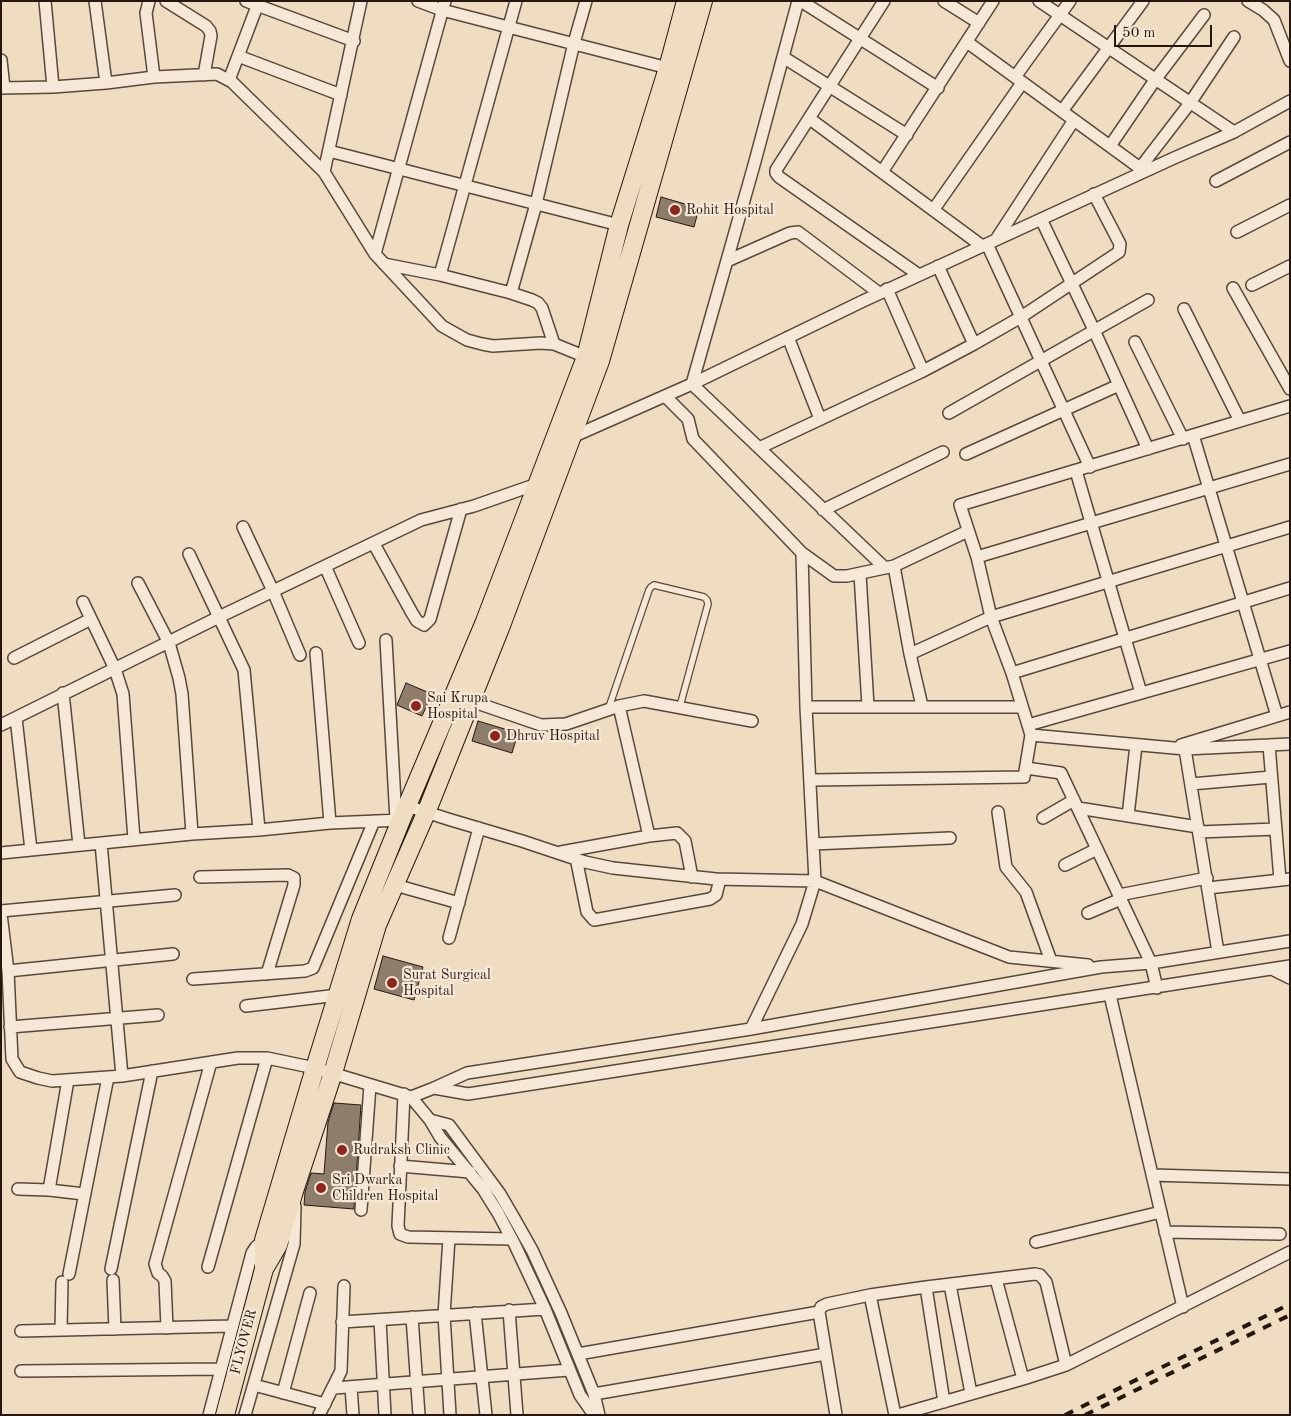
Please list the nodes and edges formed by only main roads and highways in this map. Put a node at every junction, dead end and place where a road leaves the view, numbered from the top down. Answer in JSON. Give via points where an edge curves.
{"nodes":[{"id":1,"x":686,"y":1,"type":"edge"},
{"id":2,"x":703,"y":1,"type":"edge"},
{"id":3,"x":593,"y":359,"type":"junction"},
{"id":4,"x":262,"y":1276,"type":"junction"},
{"id":5,"x":225,"y":1415,"type":"edge"}],
"edges":[{"from":1,"to":3,"type":"main road","via":[[619,224]]},
{"from":2,"to":3,"type":"main road"},
{"from":3,"to":4,"type":"main road","via":[[572,437],[500,628],[378,925],[278,1245]]},
{"from":3,"to":4,"type":"main road","via":[[537,484],[484,624],[401,815],[361,919],[264,1240]]},
{"from":4,"to":5,"type":"main road","name":"FLYOVER"}]}
